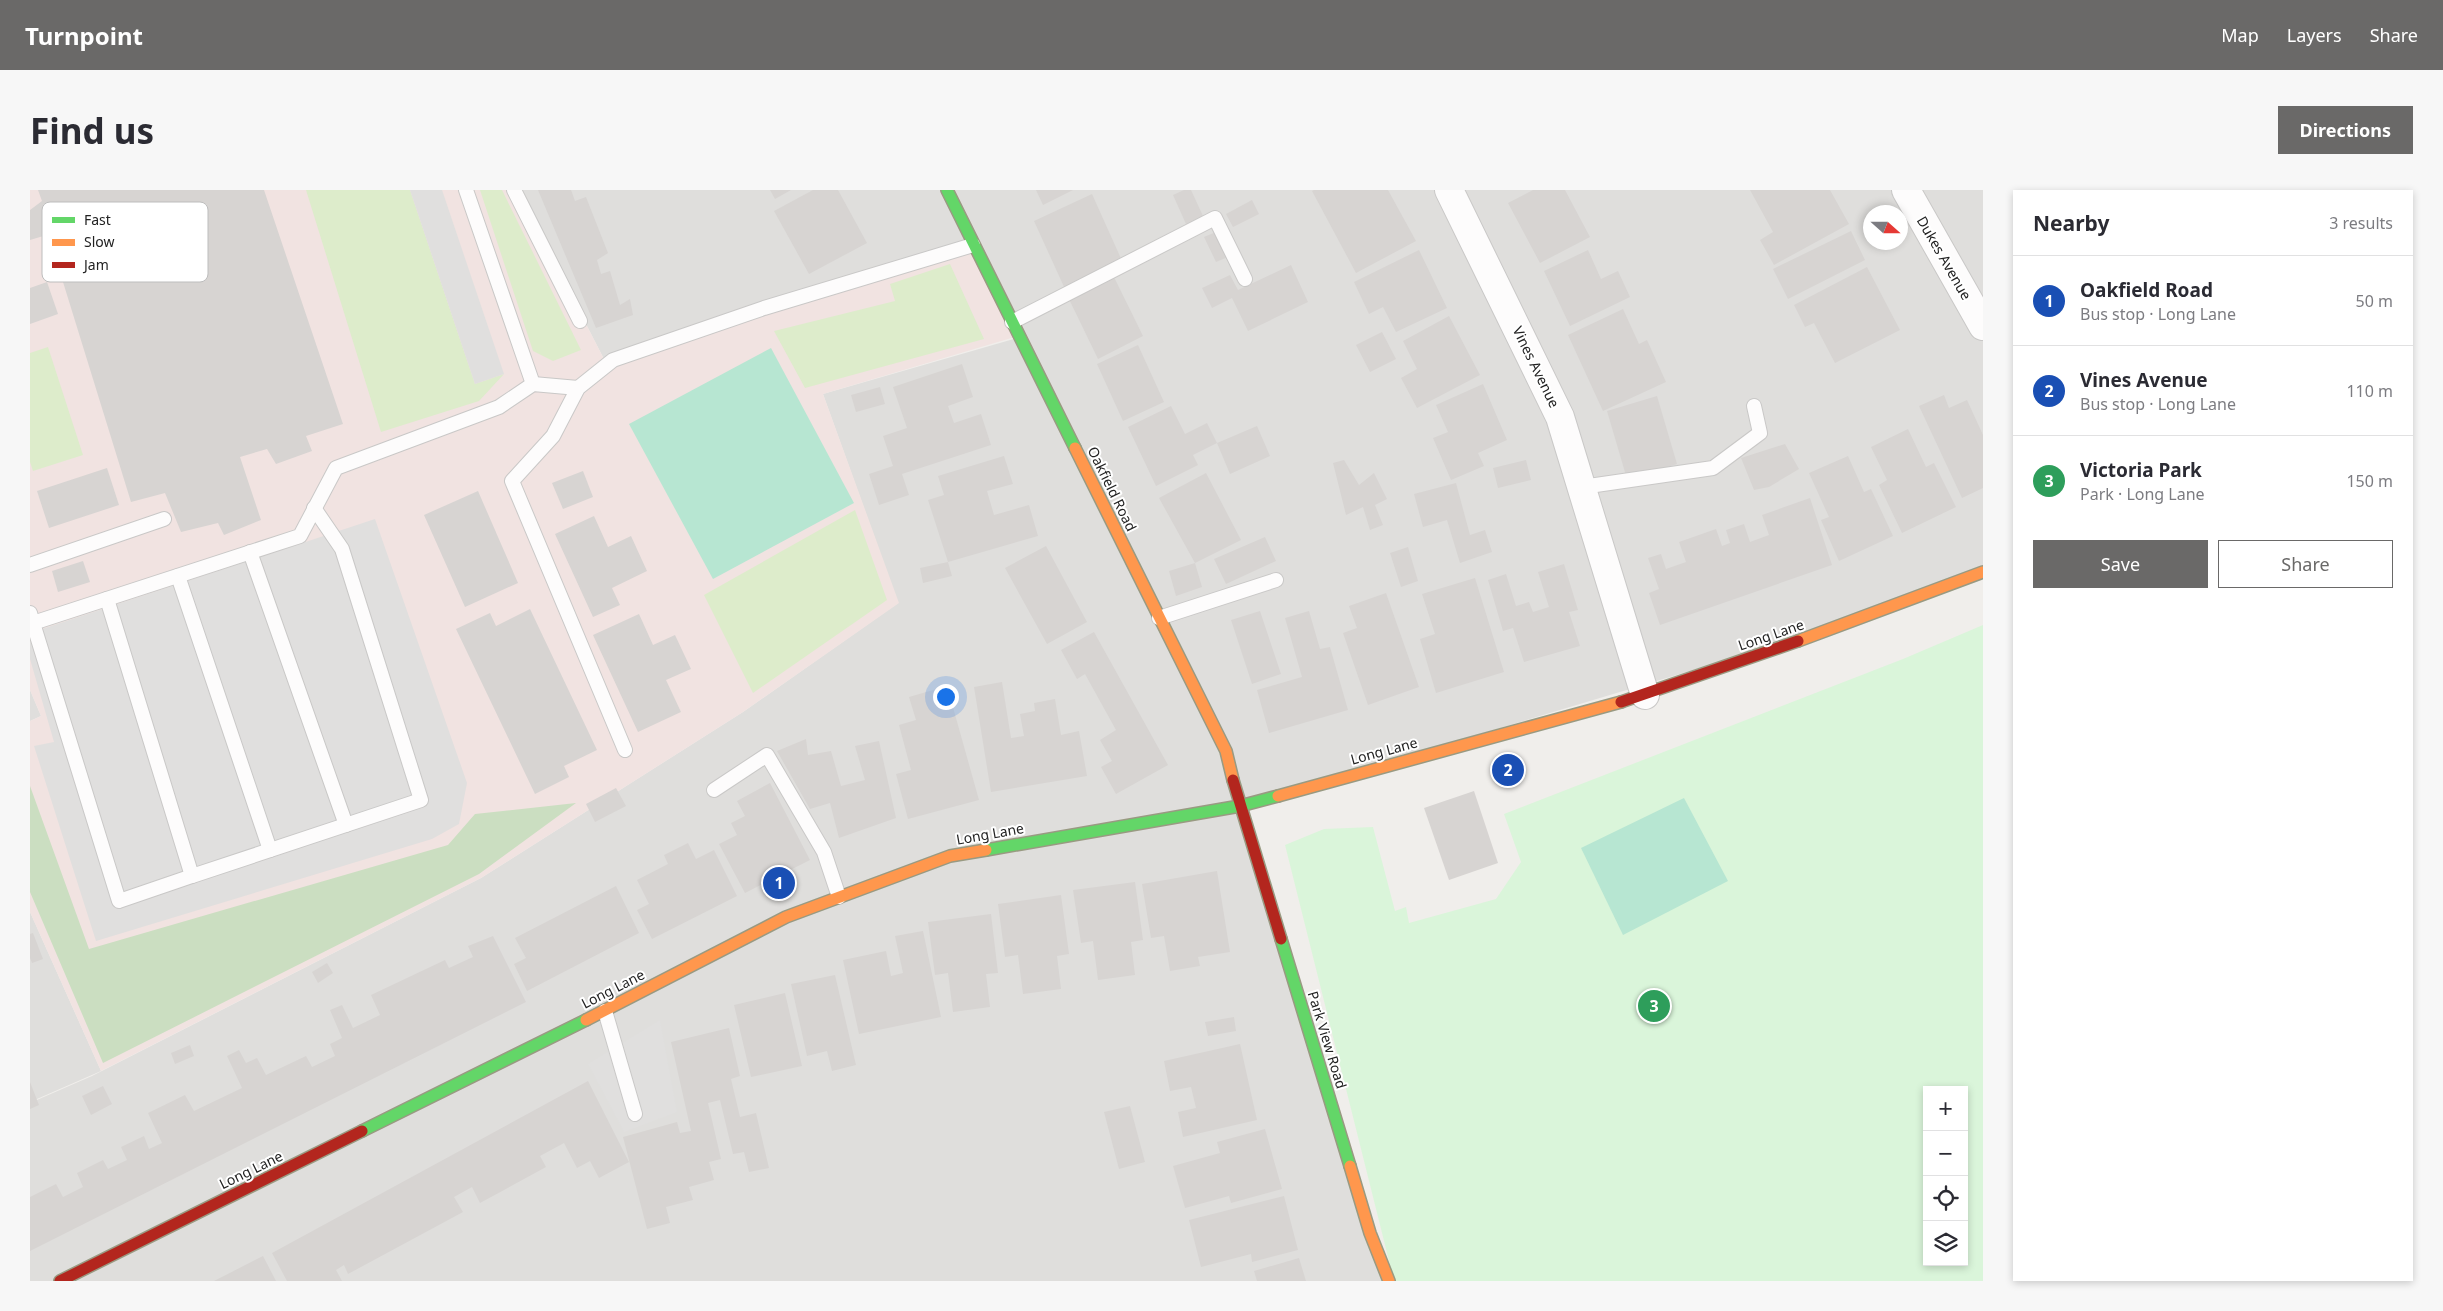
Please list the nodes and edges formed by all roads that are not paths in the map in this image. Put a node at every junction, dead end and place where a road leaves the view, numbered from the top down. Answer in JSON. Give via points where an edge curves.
{"nodes":[{"id":1,"x":466,"y":190,"type":"edge"},
{"id":2,"x":514,"y":190,"type":"edge"},
{"id":3,"x":947,"y":190,"type":"edge"},
{"id":4,"x":1449,"y":190,"type":"edge"},
{"id":5,"x":1906,"y":190,"type":"edge"},
{"id":6,"x":973,"y":245,"type":"junction"},
{"id":7,"x":1245,"y":279,"type":"dead end"},
{"id":8,"x":580,"y":321,"type":"dead end"},
{"id":9,"x":1012,"y":322,"type":"junction"},
{"id":10,"x":1983,"y":326,"type":"edge"},
{"id":11,"x":533,"y":384,"type":"junction"},
{"id":12,"x":578,"y":388,"type":"junction"},
{"id":13,"x":1754,"y":406,"type":"dead end"},
{"id":14,"x":1582,"y":487,"type":"junction"},
{"id":15,"x":314,"y":508,"type":"junction"},
{"id":16,"x":164,"y":519,"type":"dead end"},
{"id":17,"x":250,"y":552,"type":"junction"},
{"id":18,"x":30,"y":565,"type":"edge"},
{"id":19,"x":1983,"y":572,"type":"edge"},
{"id":20,"x":178,"y":576,"type":"junction"},
{"id":21,"x":1276,"y":580,"type":"dead end"},
{"id":22,"x":107,"y":599,"type":"junction"},
{"id":23,"x":31,"y":618,"type":"edge"},
{"id":24,"x":1159,"y":618,"type":"junction"},
{"id":25,"x":1644,"y":695,"type":"junction"},
{"id":26,"x":625,"y":750,"type":"dead end"},
{"id":27,"x":714,"y":790,"type":"dead end"},
{"id":28,"x":1240,"y":806,"type":"junction"},
{"id":29,"x":346,"y":825,"type":"junction"},
{"id":30,"x":270,"y":850,"type":"junction"},
{"id":31,"x":192,"y":876,"type":"junction"},
{"id":32,"x":839,"y":897,"type":"junction"},
{"id":33,"x":605,"y":1011,"type":"junction"},
{"id":34,"x":635,"y":1114,"type":"dead end"},
{"id":35,"x":60,"y":1281,"type":"edge"},
{"id":36,"x":1389,"y":1281,"type":"edge"}],
"edges":[{"from":1,"to":11,"type":"lane"},
{"from":2,"to":8,"type":"lane"},
{"from":3,"to":6,"type":"street","name":"Oakfield Road"},
{"from":4,"to":14,"type":"street","name":"Vines Avenue","via":[[1560,417]]},
{"from":5,"to":10,"type":"street","name":"Dukes Avenue"},
{"from":6,"to":9,"type":"street","name":"Oakfield Road"},
{"from":6,"to":12,"type":"lane","via":[[764,308],[612,360]]},
{"from":7,"to":9,"type":"lane","via":[[1215,218]]},
{"from":9,"to":24,"type":"street","name":"Oakfield Road"},
{"from":11,"to":12,"type":"lane"},
{"from":11,"to":15,"type":"lane","via":[[500,408],[336,468]]},
{"from":12,"to":26,"type":"lane","via":[[553,436],[512,481]]},
{"from":13,"to":14,"type":"lane","via":[[1760,433],[1713,468]]},
{"from":14,"to":25,"type":"street","name":"Vines Avenue"},
{"from":15,"to":17,"type":"lane","via":[[300,536]]},
{"from":15,"to":29,"type":"lane","via":[[342,549],[421,800]]},
{"from":16,"to":18,"type":"lane"},
{"from":17,"to":20,"type":"lane"},
{"from":17,"to":29,"type":"lane"},
{"from":19,"to":25,"type":"street","name":"Long Lane","via":[[1856,621]]},
{"from":20,"to":22,"type":"lane"},
{"from":20,"to":30,"type":"lane"},
{"from":21,"to":24,"type":"lane"},
{"from":22,"to":23,"type":"lane"},
{"from":22,"to":31,"type":"lane"},
{"from":23,"to":31,"type":"lane","via":[[119,901]]},
{"from":24,"to":28,"type":"street","name":"Oakfield Road","via":[[1226,751]]},
{"from":25,"to":28,"type":"street","name":"Long Lane"},
{"from":27,"to":32,"type":"lane","via":[[767,755],[824,852]]},
{"from":28,"to":32,"type":"street","name":"Long Lane","via":[[950,856]]},
{"from":28,"to":36,"type":"street","name":"Park View Road","via":[[1370,1233]]},
{"from":29,"to":30,"type":"lane"},
{"from":30,"to":31,"type":"lane"},
{"from":32,"to":33,"type":"street","name":"Long Lane","via":[[786,917]]},
{"from":33,"to":34,"type":"lane"},
{"from":33,"to":35,"type":"street","name":"Long Lane"}]}
